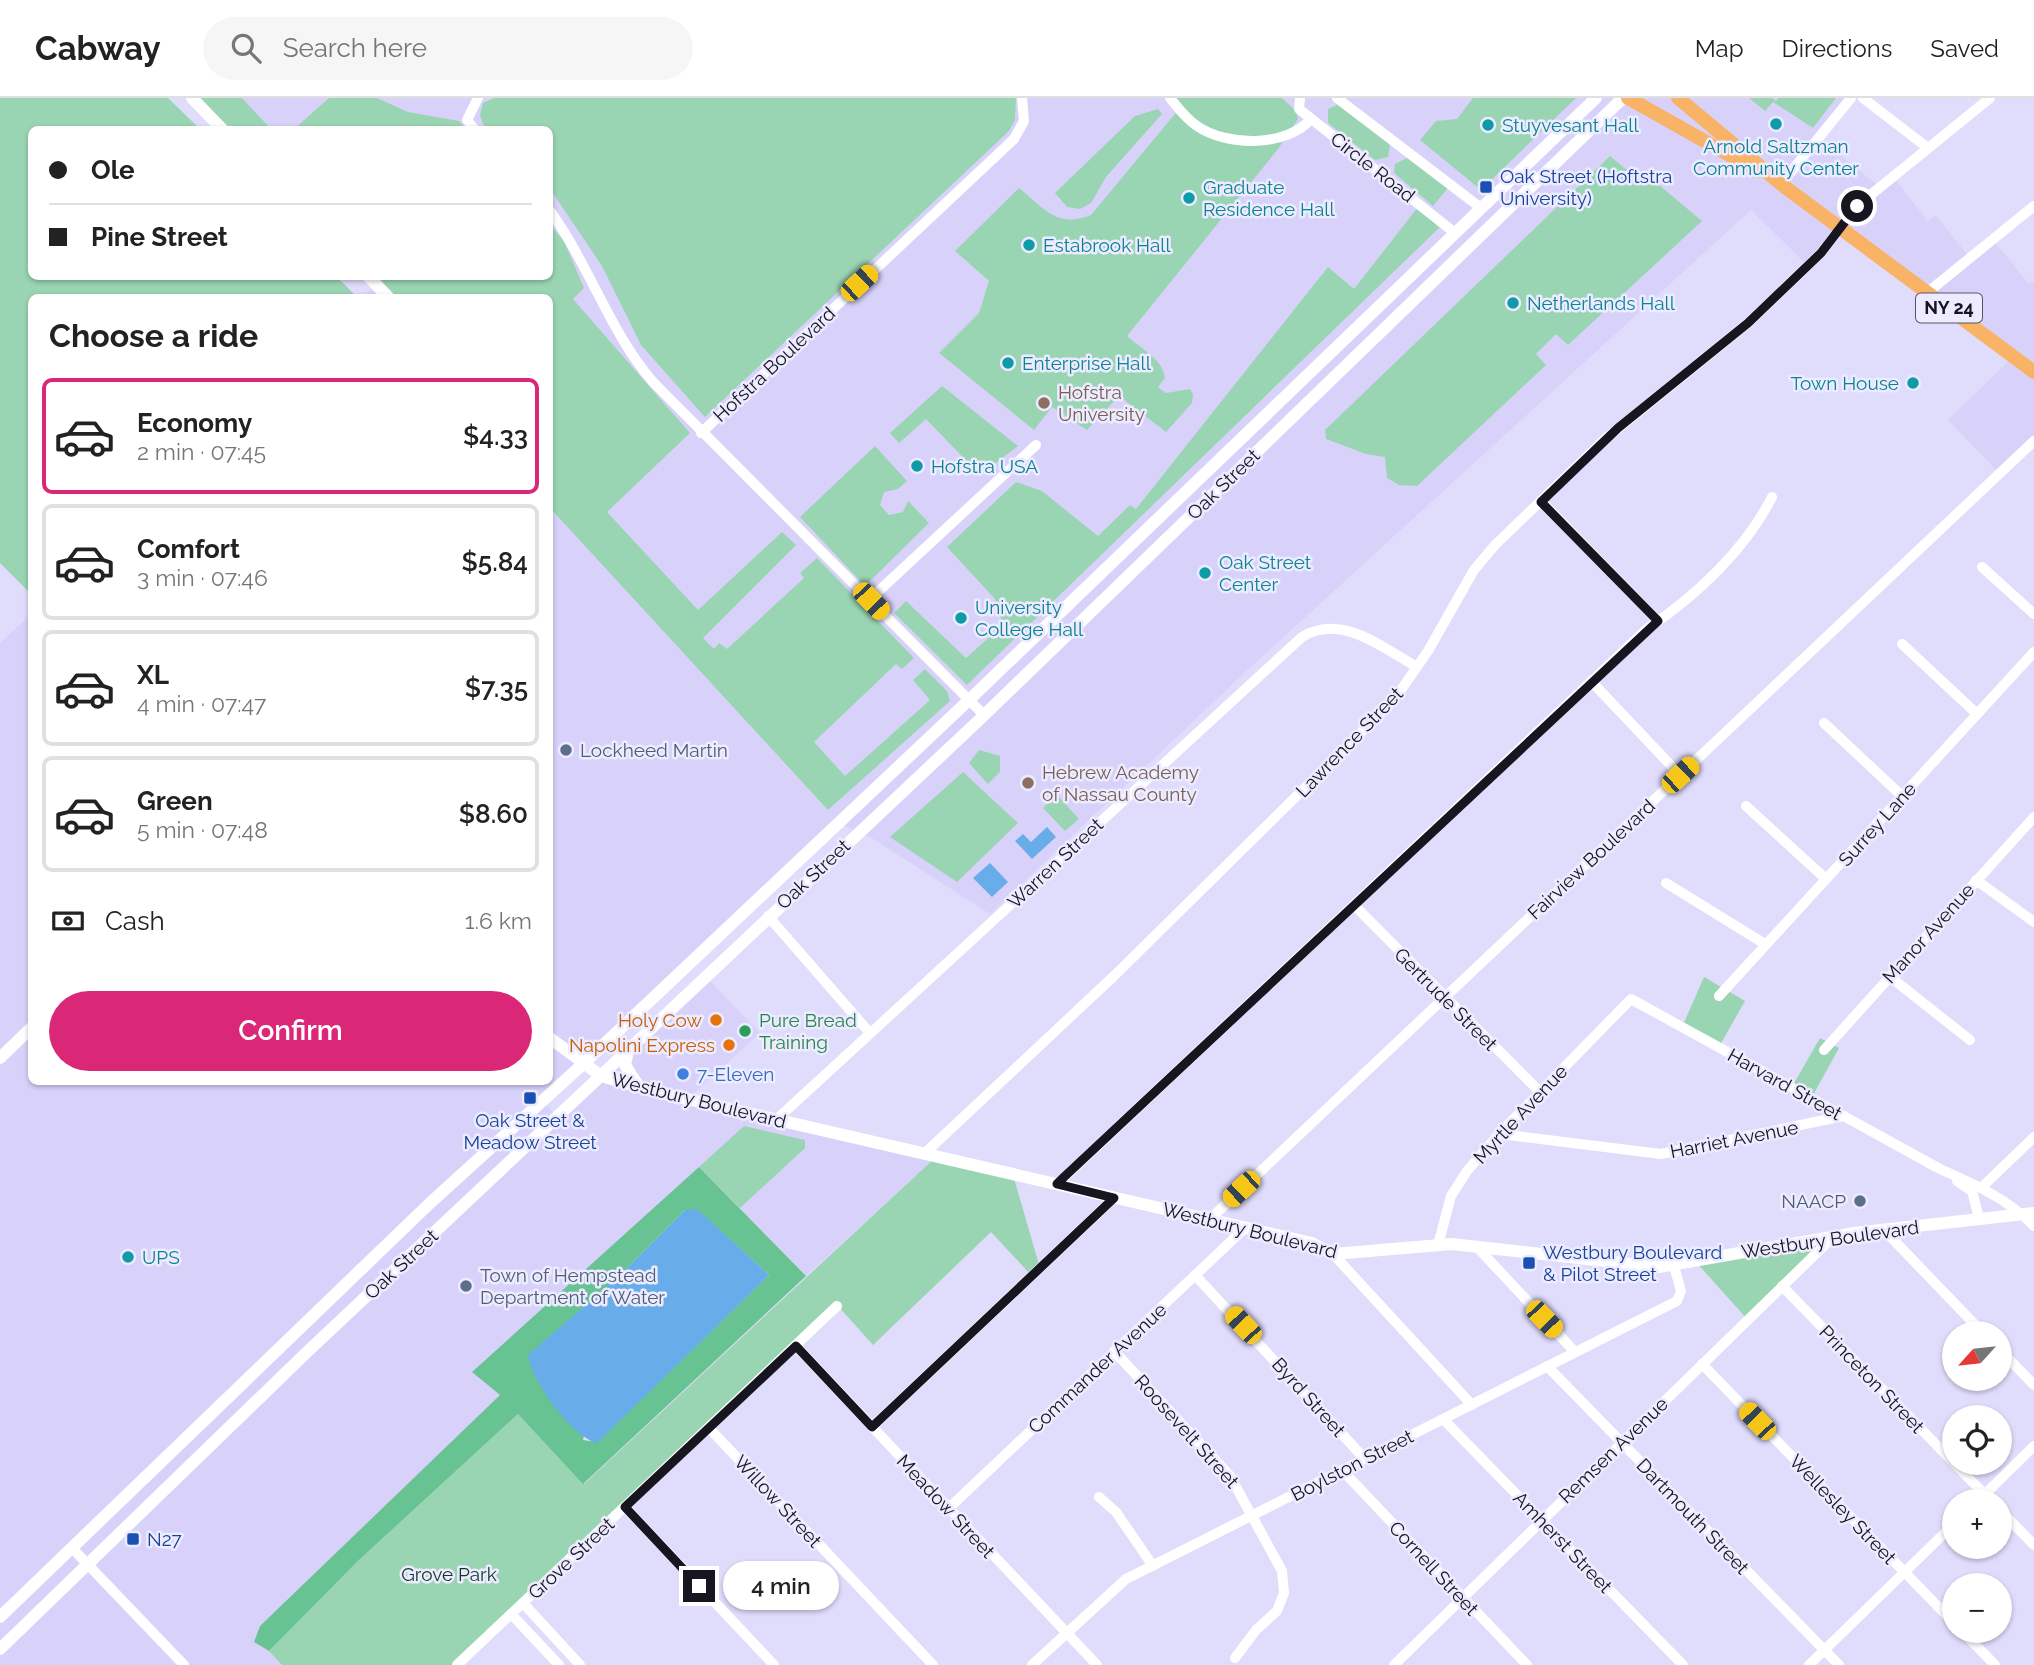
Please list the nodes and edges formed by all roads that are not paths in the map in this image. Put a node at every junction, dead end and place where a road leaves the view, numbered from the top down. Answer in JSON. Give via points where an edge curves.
{"nodes":[{"id":1,"x":192,"y":98,"type":"edge"},
{"id":2,"x":478,"y":98,"type":"edge"},
{"id":3,"x":1023,"y":98,"type":"edge"},
{"id":4,"x":1170,"y":98,"type":"edge"},
{"id":5,"x":1300,"y":98,"type":"edge"},
{"id":6,"x":1337,"y":98,"type":"edge"},
{"id":7,"x":1596,"y":98,"type":"edge"},
{"id":8,"x":1626,"y":98,"type":"edge"},
{"id":9,"x":1678,"y":98,"type":"edge"},
{"id":10,"x":1851,"y":98,"type":"edge"},
{"id":11,"x":1863,"y":98,"type":"edge"},
{"id":12,"x":1990,"y":98,"type":"edge"},
{"id":13,"x":1311,"y":118,"type":"junction"},
{"id":14,"x":219,"y":126,"type":"edge"},
{"id":15,"x":472,"y":126,"type":"edge"},
{"id":16,"x":1928,"y":148,"type":"junction"},
{"id":17,"x":1781,"y":184,"type":"junction"},
{"id":18,"x":2034,"y":206,"type":"edge"},
{"id":19,"x":1481,"y":208,"type":"junction"},
{"id":20,"x":553,"y":216,"type":"edge"},
{"id":21,"x":1841,"y":227,"type":"junction"},
{"id":22,"x":1455,"y":233,"type":"junction"},
{"id":23,"x":372,"y":280,"type":"edge"},
{"id":24,"x":1928,"y":292,"type":"junction"},
{"id":25,"x":385,"y":294,"type":"edge"},
{"id":26,"x":2034,"y":371,"type":"edge"},
{"id":27,"x":701,"y":433,"type":"junction"},
{"id":28,"x":2034,"y":441,"type":"edge"},
{"id":29,"x":1036,"y":445,"type":"dead end"},
{"id":30,"x":1213,"y":466,"type":"junction"},
{"id":31,"x":1226,"y":480,"type":"junction"},
{"id":32,"x":1772,"y":497,"type":"dead end"},
{"id":33,"x":1541,"y":502,"type":"junction"},
{"id":34,"x":1982,"y":567,"type":"dead end"},
{"id":35,"x":869,"y":600,"type":"junction"},
{"id":36,"x":2034,"y":614,"type":"edge"},
{"id":37,"x":1658,"y":621,"type":"junction"},
{"id":38,"x":1902,"y":644,"type":"dead end"},
{"id":39,"x":2034,"y":652,"type":"edge"},
{"id":40,"x":1417,"y":667,"type":"junction"},
{"id":41,"x":1591,"y":681,"type":"junction"},
{"id":42,"x":969,"y":700,"type":"junction"},
{"id":43,"x":1976,"y":713,"type":"junction"},
{"id":44,"x":984,"y":715,"type":"junction"},
{"id":45,"x":1824,"y":723,"type":"dead end"},
{"id":46,"x":1680,"y":775,"type":"junction"},
{"id":47,"x":1902,"y":796,"type":"junction"},
{"id":48,"x":1746,"y":806,"type":"dead end"},
{"id":49,"x":2034,"y":817,"type":"edge"},
{"id":50,"x":1826,"y":879,"type":"junction"},
{"id":51,"x":1976,"y":880,"type":"junction"},
{"id":52,"x":1666,"y":883,"type":"dead end"},
{"id":53,"x":1354,"y":905,"type":"junction"},
{"id":54,"x":768,"y":916,"type":"junction"},
{"id":55,"x":2034,"y":922,"type":"edge"},
{"id":56,"x":1765,"y":944,"type":"junction"},
{"id":57,"x":1889,"y":975,"type":"junction"},
{"id":58,"x":1719,"y":996,"type":"dead end"},
{"id":59,"x":1444,"y":997,"type":"junction"},
{"id":60,"x":1631,"y":999,"type":"joint"},
{"id":61,"x":28,"y":1031,"type":"edge"},
{"id":62,"x":869,"y":1032,"type":"junction"},
{"id":63,"x":553,"y":1040,"type":"edge"},
{"id":64,"x":1970,"y":1040,"type":"dead end"},
{"id":65,"x":1824,"y":1049,"type":"dead end"},
{"id":66,"x":628,"y":1050,"type":"junction"},
{"id":67,"x":0,"y":1058,"type":"edge"},
{"id":68,"x":583,"y":1064,"type":"junction"},
{"id":69,"x":601,"y":1076,"type":"junction"},
{"id":70,"x":640,"y":1087,"type":"junction"},
{"id":71,"x":1540,"y":1092,"type":"junction"},
{"id":72,"x":1844,"y":1116,"type":"junction"},
{"id":73,"x":777,"y":1119,"type":"junction"},
{"id":74,"x":1499,"y":1134,"type":"junction"},
{"id":75,"x":2034,"y":1136,"type":"edge"},
{"id":76,"x":925,"y":1153,"type":"junction"},
{"id":77,"x":1940,"y":1168,"type":"junction"},
{"id":78,"x":1057,"y":1184,"type":"junction"},
{"id":79,"x":1982,"y":1187,"type":"junction"},
{"id":80,"x":1114,"y":1198,"type":"junction"},
{"id":81,"x":428,"y":1205,"type":"junction"},
{"id":82,"x":2028,"y":1213,"type":"edge"},
{"id":83,"x":1979,"y":1218,"type":"junction"},
{"id":84,"x":1209,"y":1220,"type":"junction"},
{"id":85,"x":446,"y":1222,"type":"junction"},
{"id":86,"x":2034,"y":1226,"type":"edge"},
{"id":87,"x":1245,"y":1228,"type":"junction"},
{"id":88,"x":1884,"y":1230,"type":"junction"},
{"id":89,"x":1834,"y":1236,"type":"junction"},
{"id":90,"x":1438,"y":1245,"type":"junction"},
{"id":91,"x":1477,"y":1247,"type":"junction"},
{"id":92,"x":1333,"y":1254,"type":"junction"},
{"id":93,"x":1674,"y":1266,"type":"junction"},
{"id":94,"x":1195,"y":1275,"type":"junction"},
{"id":95,"x":1782,"y":1286,"type":"junction"},
{"id":96,"x":837,"y":1306,"type":"dead end"},
{"id":97,"x":1972,"y":1321,"type":"edge"},
{"id":98,"x":285,"y":1343,"type":"junction"},
{"id":99,"x":796,"y":1346,"type":"junction"},
{"id":100,"x":1114,"y":1351,"type":"junction"},
{"id":101,"x":1575,"y":1352,"type":"junction"},
{"id":102,"x":301,"y":1358,"type":"junction"},
{"id":103,"x":2012,"y":1362,"type":"edge"},
{"id":104,"x":1702,"y":1364,"type":"junction"},
{"id":105,"x":1547,"y":1366,"type":"junction"},
{"id":106,"x":2034,"y":1385,"type":"edge"},
{"id":107,"x":1472,"y":1405,"type":"junction"},
{"id":108,"x":1443,"y":1419,"type":"junction"},
{"id":109,"x":872,"y":1427,"type":"junction"},
{"id":110,"x":709,"y":1428,"type":"junction"},
{"id":111,"x":1622,"y":1442,"type":"junction"},
{"id":112,"x":2034,"y":1446,"type":"edge"},
{"id":113,"x":1364,"y":1458,"type":"junction"},
{"id":114,"x":1342,"y":1470,"type":"junction"},
{"id":115,"x":1975,"y":1489,"type":"edge"},
{"id":116,"x":1993,"y":1489,"type":"edge"},
{"id":117,"x":1099,"y":1497,"type":"dead end"},
{"id":118,"x":625,"y":1507,"type":"junction"},
{"id":119,"x":949,"y":1508,"type":"junction"},
{"id":120,"x":1254,"y":1514,"type":"junction"},
{"id":121,"x":1542,"y":1520,"type":"junction"},
{"id":122,"x":2012,"y":1522,"type":"edge"},
{"id":123,"x":1942,"y":1536,"type":"edge"},
{"id":124,"x":2034,"y":1545,"type":"edge"},
{"id":125,"x":72,"y":1548,"type":"junction"},
{"id":126,"x":89,"y":1564,"type":"junction"},
{"id":127,"x":1153,"y":1566,"type":"junction"},
{"id":128,"x":1905,"y":1572,"type":"junction"},
{"id":129,"x":1462,"y":1598,"type":"junction"},
{"id":130,"x":523,"y":1603,"type":"junction"},
{"id":131,"x":1942,"y":1610,"type":"edge"},
{"id":132,"x":511,"y":1614,"type":"junction"},
{"id":133,"x":0,"y":1617,"type":"edge"},
{"id":134,"x":1066,"y":1633,"type":"junction"},
{"id":135,"x":1974,"y":1643,"type":"edge"},
{"id":136,"x":0,"y":1649,"type":"edge"},
{"id":137,"x":1824,"y":1650,"type":"junction"},
{"id":138,"x":1235,"y":1658,"type":"dead end"},
{"id":139,"x":184,"y":1665,"type":"edge"},
{"id":140,"x":457,"y":1665,"type":"edge"},
{"id":141,"x":559,"y":1665,"type":"edge"},
{"id":142,"x":580,"y":1665,"type":"edge"},
{"id":143,"x":774,"y":1665,"type":"edge"},
{"id":144,"x":933,"y":1665,"type":"edge"},
{"id":145,"x":1032,"y":1665,"type":"edge"},
{"id":146,"x":1097,"y":1665,"type":"edge"},
{"id":147,"x":1394,"y":1665,"type":"edge"},
{"id":148,"x":1527,"y":1665,"type":"edge"},
{"id":149,"x":1683,"y":1665,"type":"edge"},
{"id":150,"x":1809,"y":1665,"type":"edge"},
{"id":151,"x":1839,"y":1665,"type":"edge"},
{"id":152,"x":1995,"y":1665,"type":"edge"}],
"edges":[{"from":1,"to":14,"type":"street"},
{"from":2,"to":15,"type":"street","via":[[467,120]]},
{"from":3,"to":27,"type":"street","name":"Hofstra Boulevard","via":[[1024,121],[1014,139]]},
{"from":4,"to":13,"type":"street","via":[[1198,128],[1241,141],[1301,131]]},
{"from":5,"to":13,"type":"street","name":"Circle Road","via":[[1299,109]]},
{"from":6,"to":19,"type":"street","name":"Circle Road"},
{"from":7,"to":19,"type":"street","name":"Oak Street"},
{"from":8,"to":17,"type":"main road","number":"NY 24"},
{"from":8,"to":31,"type":"street","name":"Oak Street"},
{"from":9,"to":17,"type":"main road","number":"NY 24"},
{"from":10,"to":17,"type":"street"},
{"from":11,"to":16,"type":"street"},
{"from":12,"to":16,"type":"street","name":"Lawrence Street"},
{"from":13,"to":22,"type":"street","name":"Circle Road"},
{"from":16,"to":21,"type":"street","name":"Lawrence Street","via":[[1857,206]]},
{"from":17,"to":21,"type":"main road","number":"NY 24"},
{"from":18,"to":24,"type":"street"},
{"from":19,"to":22,"type":"street","name":"Oak Street"},
{"from":20,"to":27,"type":"street","via":[[589,272],[628,352]]},
{"from":21,"to":24,"type":"main road","number":"NY 24"},
{"from":21,"to":33,"type":"street","name":"Lawrence Street","via":[[1821,253],[1748,323],[1631,416]]},
{"from":22,"to":30,"type":"street","name":"Oak Street"},
{"from":23,"to":25,"type":"street"},
{"from":24,"to":26,"type":"main road","number":"NY 24"},
{"from":27,"to":35,"type":"street","name":"Hofstra Boulevard"},
{"from":28,"to":46,"type":"street","name":"Fairview Boulevard"},
{"from":29,"to":35,"type":"street"},
{"from":30,"to":31,"type":"street"},
{"from":30,"to":42,"type":"street","name":"Oak Street"},
{"from":31,"to":44,"type":"street","name":"Oak Street"},
{"from":32,"to":37,"type":"street","via":[[1748,538]]},
{"from":33,"to":37,"type":"street"},
{"from":33,"to":40,"type":"street","name":"Lawrence Street","via":[[1474,570]]},
{"from":34,"to":36,"type":"street"},
{"from":35,"to":42,"type":"street","name":"Hofstra Boulevard"},
{"from":37,"to":41,"type":"street"},
{"from":38,"to":43,"type":"street"},
{"from":39,"to":43,"type":"street","name":"Surrey Lane"},
{"from":40,"to":62,"type":"street","name":"Warren Street","via":[[1340,627],[1314,629]]},
{"from":40,"to":76,"type":"street","name":"Lawrence Street","via":[[1394,700],[1344,750]]},
{"from":41,"to":46,"type":"street"},
{"from":41,"to":53,"type":"street"},
{"from":42,"to":44,"type":"street","name":"Hofstra Boulevard"},
{"from":42,"to":68,"type":"street","name":"Oak Street"},
{"from":43,"to":47,"type":"street","name":"Surrey Lane"},
{"from":44,"to":54,"type":"street","name":"Oak Street"},
{"from":45,"to":47,"type":"street"},
{"from":46,"to":59,"type":"street","name":"Fairview Boulevard"},
{"from":47,"to":50,"type":"street","name":"Surrey Lane"},
{"from":48,"to":50,"type":"street"},
{"from":49,"to":51,"type":"street","name":"Manor Avenue"},
{"from":50,"to":56,"type":"street","name":"Surrey Lane"},
{"from":51,"to":55,"type":"street"},
{"from":51,"to":57,"type":"street","name":"Manor Avenue"},
{"from":52,"to":56,"type":"street"},
{"from":53,"to":59,"type":"street","name":"Gertrude Street"},
{"from":53,"to":78,"type":"street"},
{"from":54,"to":62,"type":"street"},
{"from":54,"to":66,"type":"street","name":"Oak Street"},
{"from":56,"to":58,"type":"street","name":"Surrey Lane"},
{"from":57,"to":64,"type":"street"},
{"from":57,"to":65,"type":"street","name":"Manor Avenue"},
{"from":59,"to":71,"type":"street","name":"Gertrude Street"},
{"from":59,"to":84,"type":"street","name":"Fairview Boulevard"},
{"from":60,"to":71,"type":"street","name":"Myrtle Avenue"},
{"from":60,"to":72,"type":"street","name":"Harvard Street"},
{"from":61,"to":67,"type":"street"},
{"from":62,"to":73,"type":"street","name":"Warren Street"},
{"from":63,"to":68,"type":"street"},
{"from":66,"to":69,"type":"street","name":"Oak Street"},
{"from":66,"to":70,"type":"street","via":[[625,1065]]},
{"from":68,"to":69,"type":"street"},
{"from":68,"to":81,"type":"street","name":"Oak Street"},
{"from":69,"to":70,"type":"street","name":"Westbury Boulevard"},
{"from":69,"to":85,"type":"street","name":"Oak Street"},
{"from":70,"to":73,"type":"street","name":"Westbury Boulevard"},
{"from":71,"to":74,"type":"street","name":"Myrtle Avenue"},
{"from":72,"to":74,"type":"street","name":"Harriet Avenue","via":[[1661,1154]]},
{"from":72,"to":77,"type":"street","name":"Harvard Street"},
{"from":73,"to":76,"type":"street","name":"Westbury Boulevard"},
{"from":74,"to":90,"type":"street","name":"Myrtle Avenue","via":[[1451,1196]]},
{"from":75,"to":79,"type":"street"},
{"from":76,"to":78,"type":"street","name":"Westbury Boulevard"},
{"from":77,"to":79,"type":"street","name":"Harvard Street"},
{"from":77,"to":83,"type":"street","name":"Harvard Street","via":[[1972,1191]]},
{"from":78,"to":80,"type":"street","name":"Westbury Boulevard"},
{"from":79,"to":82,"type":"street","name":"Harvard Street"},
{"from":80,"to":84,"type":"street","name":"Westbury Boulevard"},
{"from":80,"to":109,"type":"street"},
{"from":81,"to":85,"type":"street"},
{"from":81,"to":98,"type":"street","name":"Oak Street"},
{"from":82,"to":83,"type":"street","name":"Westbury Boulevard"},
{"from":82,"to":86,"type":"street","name":"Harvard Street"},
{"from":83,"to":88,"type":"street","name":"Westbury Boulevard"},
{"from":84,"to":87,"type":"street","name":"Westbury Boulevard"},
{"from":85,"to":102,"type":"street","name":"Oak Street"},
{"from":87,"to":92,"type":"street","name":"Westbury Boulevard","via":[[1312,1243]]},
{"from":87,"to":94,"type":"street","name":"Commander Avenue"},
{"from":88,"to":89,"type":"street","name":"Westbury Boulevard"},
{"from":88,"to":97,"type":"street"},
{"from":89,"to":93,"type":"street","name":"Westbury Boulevard"},
{"from":89,"to":95,"type":"street","name":"Remsen Avenue"},
{"from":90,"to":91,"type":"street","name":"Westbury Boulevard"},
{"from":90,"to":92,"type":"street","name":"Westbury Boulevard"},
{"from":91,"to":93,"type":"street","name":"Westbury Boulevard"},
{"from":91,"to":101,"type":"street"},
{"from":92,"to":107,"type":"street"},
{"from":93,"to":101,"type":"street","name":"Boylston Street","via":[[1680,1286],[1676,1301]]},
{"from":94,"to":100,"type":"street","name":"Commander Avenue"},
{"from":94,"to":113,"type":"street","name":"Byrd Street"},
{"from":95,"to":104,"type":"street","name":"Remsen Avenue"},
{"from":95,"to":115,"type":"street","name":"Princeton Street"},
{"from":96,"to":99,"type":"street","name":"Grove Street"},
{"from":98,"to":102,"type":"street"},
{"from":98,"to":125,"type":"street","name":"Oak Street"},
{"from":99,"to":109,"type":"street","name":"Meadow Street"},
{"from":99,"to":110,"type":"street","name":"Grove Street"},
{"from":100,"to":119,"type":"street","name":"Commander Avenue"},
{"from":100,"to":120,"type":"street","name":"Roosevelt Street","via":[[1230,1476]]},
{"from":101,"to":105,"type":"street","name":"Boylston Street"},
{"from":102,"to":126,"type":"street","name":"Oak Street"},
{"from":103,"to":106,"type":"street"},
{"from":104,"to":111,"type":"street","name":"Remsen Avenue"},
{"from":104,"to":128,"type":"street","name":"Wellesley Street"},
{"from":105,"to":107,"type":"street","name":"Boylston Street"},
{"from":105,"to":111,"type":"street","name":"Dartmouth Street"},
{"from":107,"to":108,"type":"street","name":"Boylston Street"},
{"from":108,"to":113,"type":"street","name":"Boylston Street"},
{"from":108,"to":121,"type":"street","name":"Amherst Street"},
{"from":109,"to":119,"type":"street","name":"Meadow Street"},
{"from":110,"to":118,"type":"street","name":"Grove Street"},
{"from":110,"to":144,"type":"street","name":"Willow Street"},
{"from":111,"to":121,"type":"street","name":"Remsen Avenue"},
{"from":111,"to":137,"type":"street","name":"Dartmouth Street"},
{"from":112,"to":116,"type":"street"},
{"from":113,"to":114,"type":"street","name":"Boylston Street"},
{"from":114,"to":120,"type":"street","name":"Boylston Street"},
{"from":114,"to":129,"type":"street","name":"Cornell Street"},
{"from":117,"to":127,"type":"street","via":[[1116,1512]]},
{"from":118,"to":130,"type":"street","name":"Grove Street"},
{"from":118,"to":143,"type":"street"},
{"from":119,"to":134,"type":"street","name":"Meadow Street"},
{"from":120,"to":127,"type":"street","name":"Boylston Street"},
{"from":120,"to":138,"type":"street","name":"Roosevelt Street","via":[[1282,1571],[1284,1593],[1277,1611]]},
{"from":121,"to":129,"type":"street","name":"Remsen Avenue"},
{"from":121,"to":149,"type":"street","name":"Amherst Street"},
{"from":122,"to":124,"type":"street"},
{"from":123,"to":128,"type":"street"},
{"from":125,"to":126,"type":"street"},
{"from":125,"to":133,"type":"street","name":"Oak Street"},
{"from":126,"to":136,"type":"street","name":"Oak Street"},
{"from":126,"to":139,"type":"street"},
{"from":127,"to":134,"type":"street","name":"Boylston Street","via":[[1116,1586]]},
{"from":128,"to":131,"type":"street","name":"Wellesley Street"},
{"from":128,"to":137,"type":"street"},
{"from":129,"to":147,"type":"street","name":"Remsen Avenue"},
{"from":129,"to":148,"type":"street","name":"Cornell Street"},
{"from":130,"to":132,"type":"street","name":"Grove Street"},
{"from":130,"to":142,"type":"street"},
{"from":132,"to":140,"type":"street","name":"Grove Street"},
{"from":132,"to":141,"type":"street"},
{"from":134,"to":145,"type":"street","name":"Boylston Street"},
{"from":134,"to":146,"type":"street","name":"Meadow Street"},
{"from":135,"to":152,"type":"street"},
{"from":137,"to":150,"type":"street"},
{"from":137,"to":151,"type":"street","name":"Dartmouth Street"}]}
